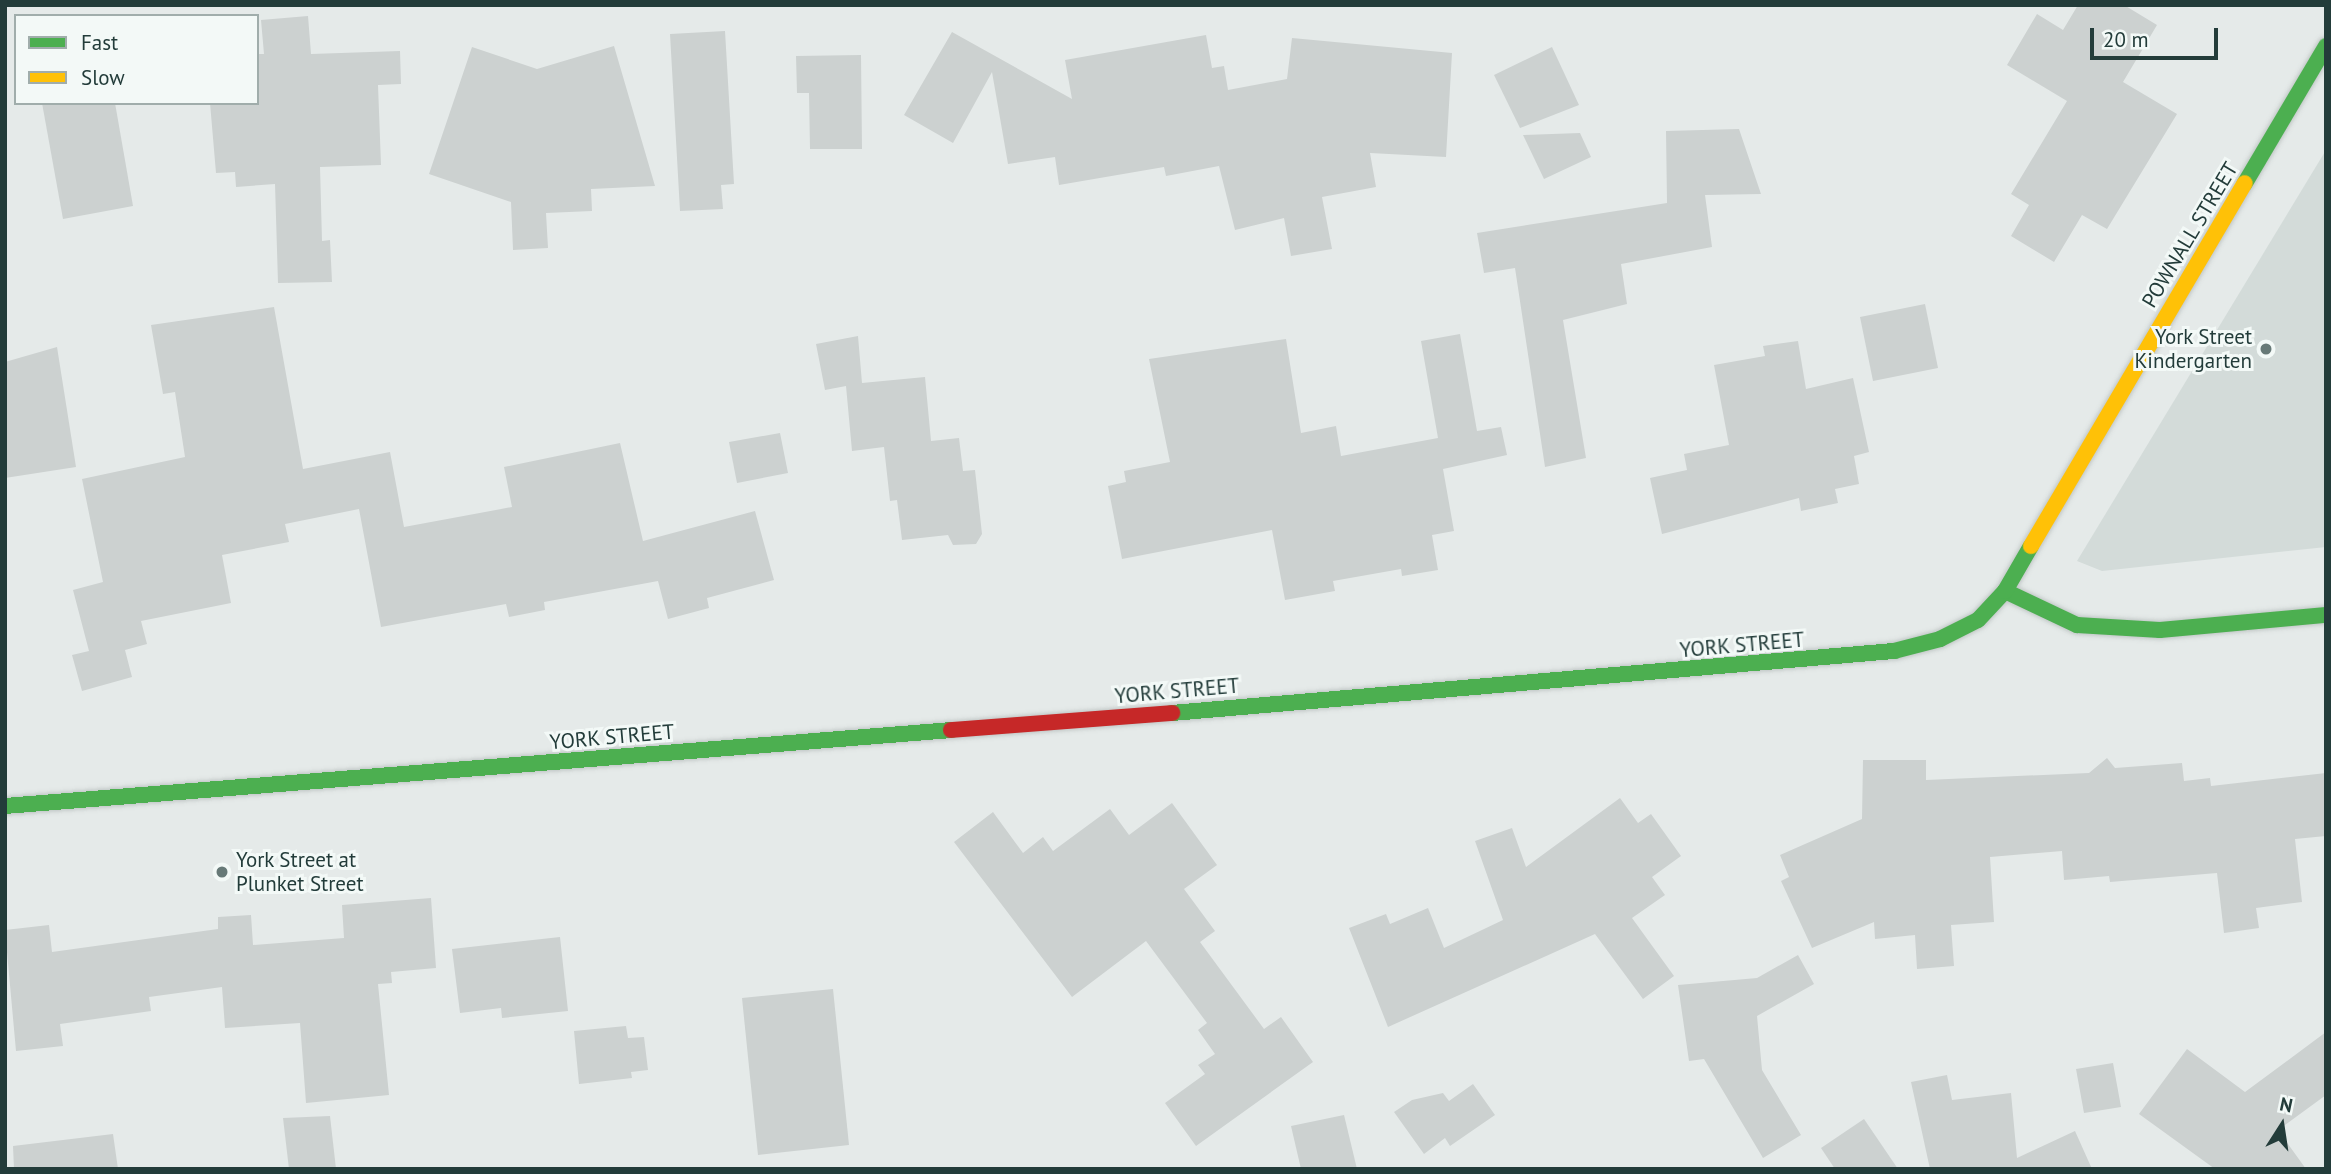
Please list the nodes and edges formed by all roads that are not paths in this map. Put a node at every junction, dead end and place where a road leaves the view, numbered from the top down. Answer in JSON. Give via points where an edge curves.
{"nodes":[{"id":1,"x":2326,"y":46,"type":"edge"},
{"id":2,"x":2005,"y":591,"type":"junction"},
{"id":3,"x":2326,"y":615,"type":"edge"},
{"id":4,"x":5,"y":806,"type":"edge"}],
"edges":[{"from":1,"to":2,"type":"street","name":"POWNALL STREET"},
{"from":2,"to":3,"type":"street","via":[[2077,625],[2160,630]]},
{"from":2,"to":4,"type":"street","name":"YORK STREET","via":[[1978,620],[1940,639],[1894,651],[1756,666]]}]}
